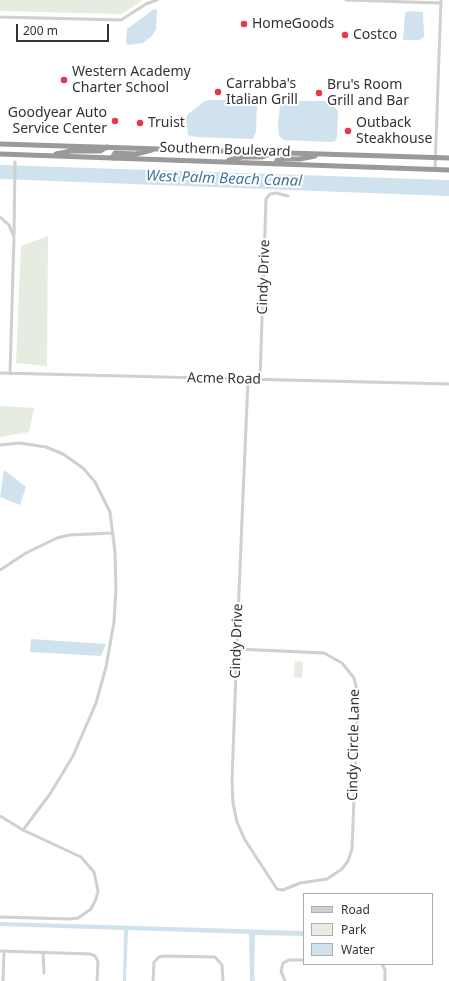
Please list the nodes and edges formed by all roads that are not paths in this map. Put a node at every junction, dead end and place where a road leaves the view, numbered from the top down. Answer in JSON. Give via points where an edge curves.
{"nodes":[{"id":1,"x":157,"y":0,"type":"edge"},
{"id":2,"x":346,"y":0,"type":"edge"},
{"id":3,"x":441,"y":1,"type":"edge"},
{"id":4,"x":0,"y":17,"type":"edge"},
{"id":5,"x":0,"y":144,"type":"edge"},
{"id":6,"x":107,"y":147,"type":"junction"},
{"id":7,"x":159,"y":149,"type":"junction"},
{"id":8,"x":270,"y":152,"type":"junction"},
{"id":9,"x":0,"y":154,"type":"edge"},
{"id":10,"x":322,"y":154,"type":"junction"},
{"id":11,"x":49,"y":156,"type":"junction"},
{"id":12,"x":112,"y":158,"type":"junction"},
{"id":13,"x":436,"y":158,"type":"junction"},
{"id":14,"x":449,"y":158,"type":"edge"},
{"id":15,"x":15,"y":162,"type":"dead end"},
{"id":16,"x":222,"y":162,"type":"junction"},
{"id":17,"x":276,"y":164,"type":"junction"},
{"id":18,"x":435,"y":169,"type":"junction"},
{"id":19,"x":449,"y":170,"type":"edge"},
{"id":20,"x":288,"y":196,"type":"dead end"},
{"id":21,"x":0,"y":217,"type":"edge"},
{"id":22,"x":14,"y":237,"type":"junction"},
{"id":23,"x":0,"y":373,"type":"edge"},
{"id":24,"x":10,"y":374,"type":"junction"},
{"id":25,"x":248,"y":380,"type":"junction"},
{"id":26,"x":260,"y":380,"type":"junction"},
{"id":27,"x":449,"y":384,"type":"edge"},
{"id":28,"x":0,"y":445,"type":"edge"},
{"id":29,"x":113,"y":533,"type":"junction"},
{"id":30,"x":0,"y":570,"type":"edge"},
{"id":31,"x":237,"y":649,"type":"junction"},
{"id":32,"x":0,"y":816,"type":"edge"},
{"id":33,"x":23,"y":830,"type":"junction"},
{"id":34,"x":279,"y":890,"type":"joint"},
{"id":35,"x":0,"y":917,"type":"edge"},
{"id":36,"x":2,"y":951,"type":"edge"},
{"id":37,"x":44,"y":952,"type":"junction"},
{"id":38,"x":303,"y":960,"type":"edge"},
{"id":39,"x":382,"y":965,"type":"edge"},
{"id":40,"x":44,"y":973,"type":"dead end"},
{"id":41,"x":3,"y":981,"type":"edge"},
{"id":42,"x":97,"y":981,"type":"edge"},
{"id":43,"x":153,"y":981,"type":"edge"},
{"id":44,"x":223,"y":981,"type":"edge"},
{"id":45,"x":285,"y":981,"type":"edge"},
{"id":46,"x":385,"y":981,"type":"edge"}],
"edges":[{"from":1,"to":4,"type":"street","via":[[120,20]]},
{"from":2,"to":3,"type":"street"},
{"from":3,"to":13,"type":"street"},
{"from":5,"to":6,"type":"highway","name":"Southern Boulevard"},
{"from":6,"to":7,"type":"highway","name":"Southern Boulevard"},
{"from":6,"to":11,"type":"highway","via":[[103,151],[71,150]]},
{"from":7,"to":8,"type":"highway","name":"Southern Boulevard"},
{"from":7,"to":12,"type":"highway","via":[[136,154],[115,153]]},
{"from":8,"to":10,"type":"highway","name":"Southern Boulevard"},
{"from":8,"to":16,"type":"highway","via":[[262,157],[242,157]]},
{"from":9,"to":11,"type":"highway","name":"Southern Boulevard"},
{"from":10,"to":13,"type":"highway","name":"Southern Boulevard"},
{"from":10,"to":17,"type":"highway","via":[[300,159],[280,158],[276,160]]},
{"from":11,"to":12,"type":"highway","name":"Southern Boulevard"},
{"from":12,"to":16,"type":"highway","name":"Southern Boulevard"},
{"from":13,"to":14,"type":"highway","name":"Southern Boulevard"},
{"from":13,"to":18,"type":"street"},
{"from":15,"to":22,"type":"street"},
{"from":16,"to":17,"type":"highway","name":"Southern Boulevard"},
{"from":17,"to":18,"type":"highway","name":"Southern Boulevard"},
{"from":18,"to":19,"type":"highway","name":"Southern Boulevard"},
{"from":20,"to":26,"type":"street","name":"Cindy Drive","via":[[270,194],[266,199]]},
{"from":21,"to":22,"type":"street","via":[[9,225]]},
{"from":22,"to":24,"type":"street"},
{"from":23,"to":24,"type":"street","name":"Acme Road"},
{"from":24,"to":25,"type":"street","name":"Acme Road"},
{"from":25,"to":26,"type":"street","name":"Acme Road"},
{"from":25,"to":31,"type":"street","name":"Cindy Drive"},
{"from":26,"to":27,"type":"street","name":"Acme Road"},
{"from":28,"to":29,"type":"street","via":[[24,443],[46,447],[64,454],[79,464],[90,474],[103,497],[110,512]]},
{"from":29,"to":30,"type":"street","via":[[57,538],[26,553]]},
{"from":29,"to":33,"type":"street","via":[[116,606],[103,679],[87,726],[73,756],[50,794]]},
{"from":31,"to":34,"type":"street","name":"Cindy Drive","via":[[233,803],[245,840],[275,888]]},
{"from":31,"to":34,"type":"street","name":"Cindy Circle Lane","via":[[316,652],[328,655],[346,667],[354,678],[357,691],[350,856],[342,869],[332,877],[322,881],[298,883]]},
{"from":32,"to":33,"type":"street"},
{"from":33,"to":35,"type":"street","via":[[74,852],[88,862],[96,877],[98,890],[95,902],[80,917],[69,919]]},
{"from":36,"to":37,"type":"street"},
{"from":36,"to":41,"type":"street"},
{"from":37,"to":40,"type":"street"},
{"from":37,"to":42,"type":"street","via":[[93,954],[98,962]]},
{"from":38,"to":45,"type":"street","via":[[289,960],[283,963],[281,971]]},
{"from":39,"to":46,"type":"street"},
{"from":43,"to":44,"type":"street","via":[[154,962],[164,956],[217,958],[222,965]]}]}
